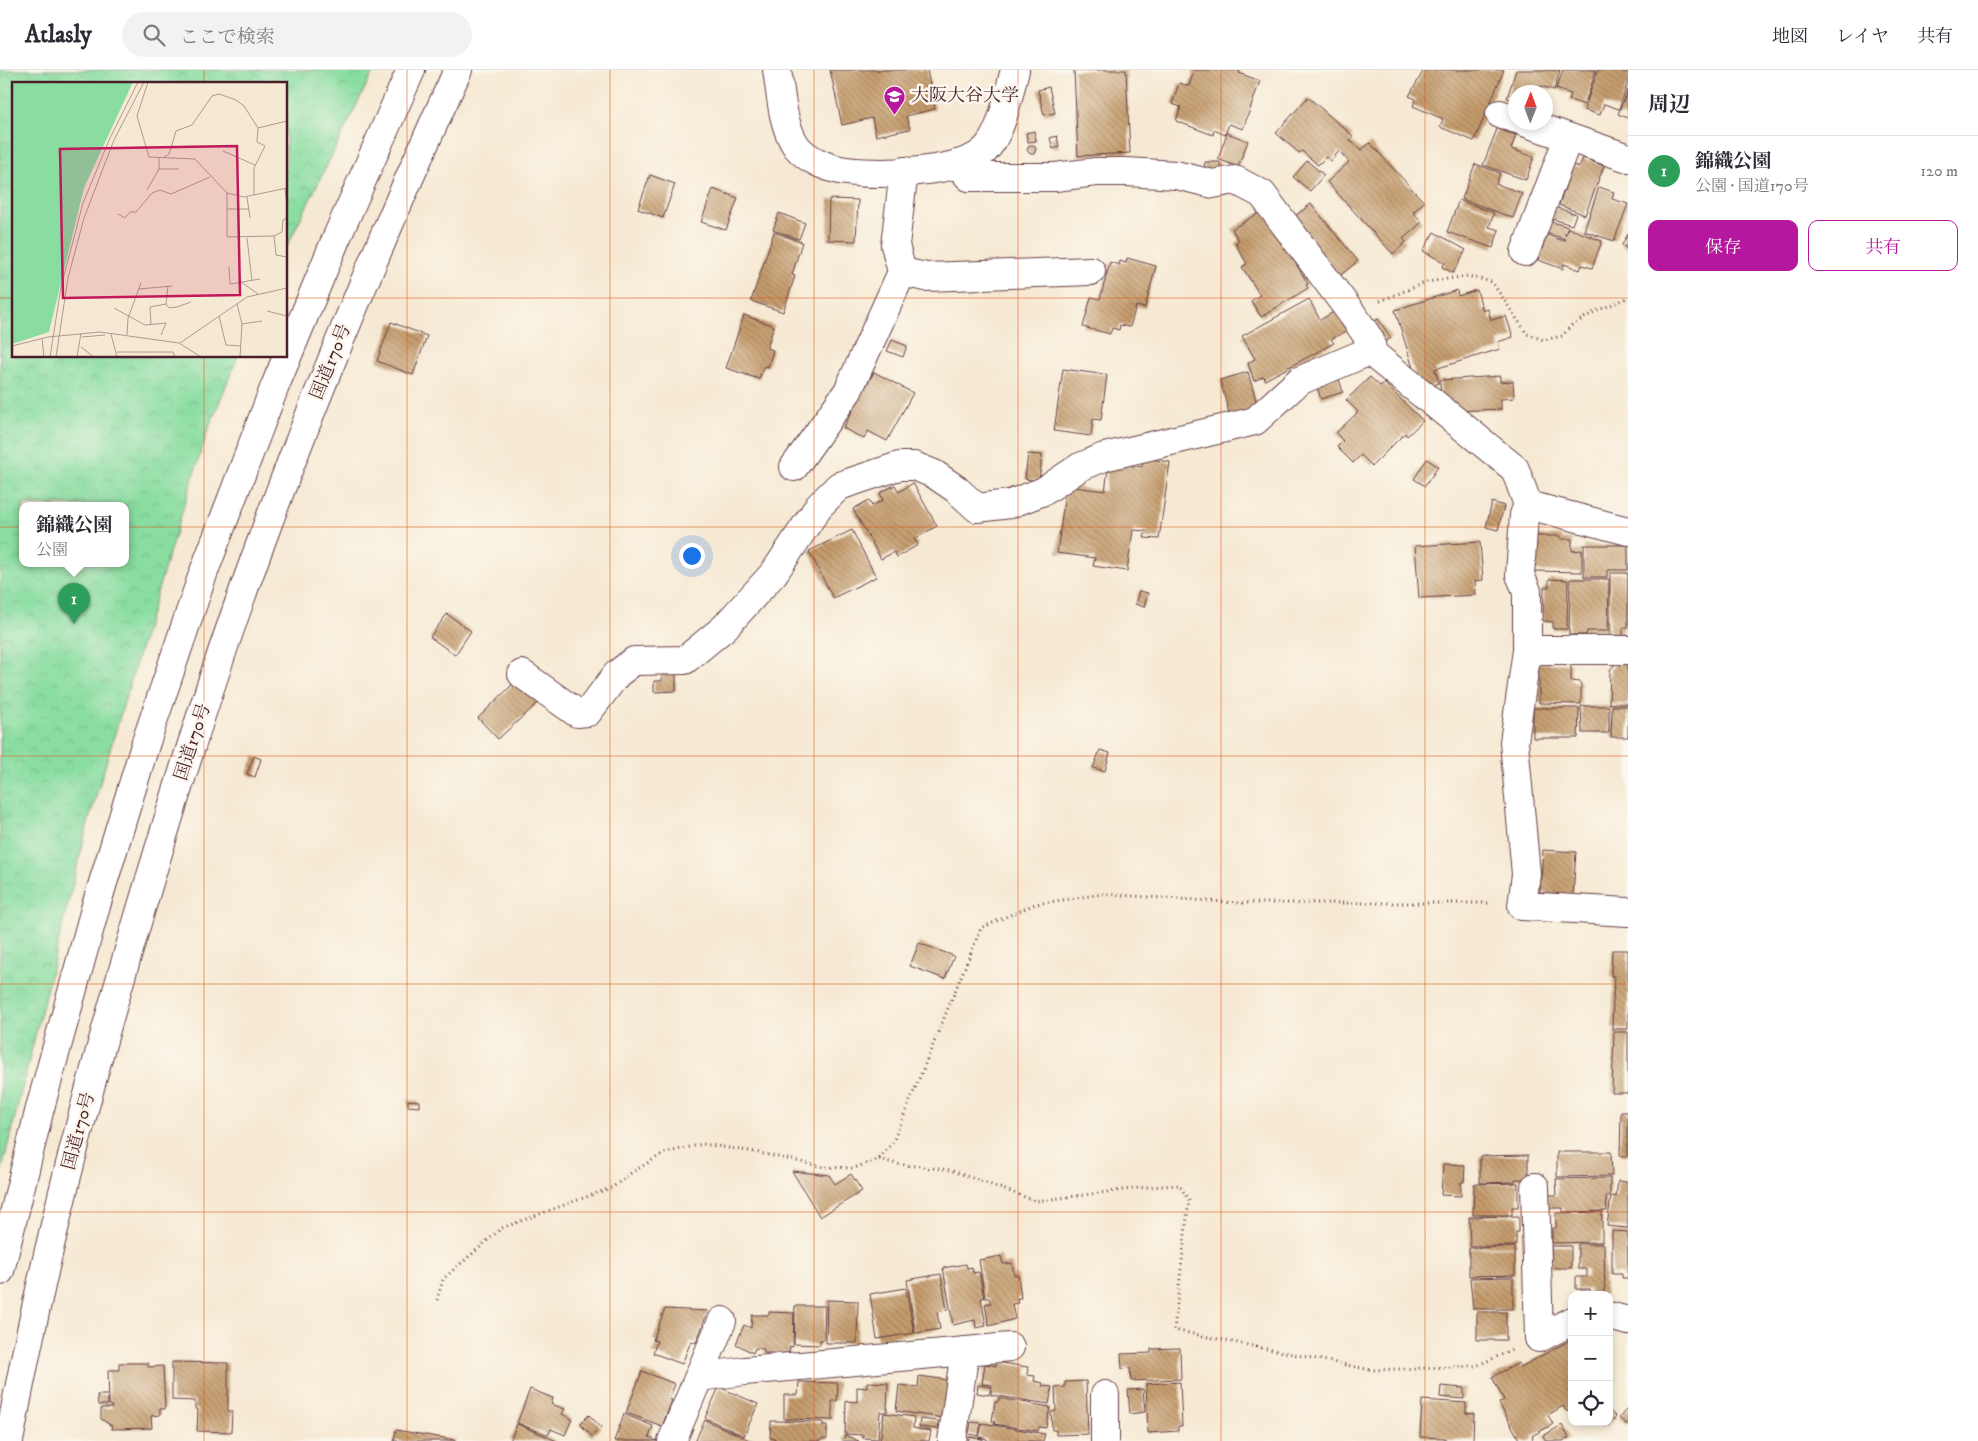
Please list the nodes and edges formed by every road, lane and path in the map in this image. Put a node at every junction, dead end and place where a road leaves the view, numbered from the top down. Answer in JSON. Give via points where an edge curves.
{"nodes":[{"id":1,"x":411,"y":70,"type":"edge"},
{"id":2,"x":458,"y":70,"type":"edge"},
{"id":3,"x":777,"y":70,"type":"edge"},
{"id":4,"x":1015,"y":70,"type":"edge"},
{"id":5,"x":1546,"y":130,"type":"edge"},
{"id":6,"x":1568,"y":138,"type":"junction"},
{"id":7,"x":1628,"y":158,"type":"edge"},
{"id":8,"x":958,"y":164,"type":"junction"},
{"id":9,"x":904,"y":171,"type":"junction"},
{"id":10,"x":1525,"y":252,"type":"dead end"},
{"id":11,"x":1091,"y":271,"type":"dead end"},
{"id":12,"x":902,"y":272,"type":"junction"},
{"id":13,"x":1628,"y":298,"type":"edge"},
{"id":14,"x":1355,"y":318,"type":"junction"},
{"id":15,"x":1372,"y":350,"type":"junction"},
{"id":16,"x":288,"y":354,"type":"edge"},
{"id":17,"x":286,"y":358,"type":"edge"},
{"id":18,"x":794,"y":467,"type":"dead end"},
{"id":19,"x":1528,"y":505,"type":"junction"},
{"id":20,"x":1628,"y":531,"type":"edge"},
{"id":21,"x":1527,"y":650,"type":"junction"},
{"id":22,"x":1628,"y":650,"type":"edge"},
{"id":23,"x":522,"y":674,"type":"dead end"},
{"id":24,"x":1522,"y":906,"type":"junction"},
{"id":25,"x":1628,"y":912,"type":"edge"},
{"id":26,"x":879,"y":1159,"type":"junction"},
{"id":27,"x":1535,"y":1187,"type":"dead end"},
{"id":28,"x":0,"y":1271,"type":"edge"},
{"id":29,"x":438,"y":1300,"type":"dead end"},
{"id":30,"x":1613,"y":1317,"type":"edge"},
{"id":31,"x":722,"y":1320,"type":"dead end"},
{"id":32,"x":1628,"y":1321,"type":"edge"},
{"id":33,"x":1568,"y":1323,"type":"edge"},
{"id":34,"x":1539,"y":1338,"type":"junction"},
{"id":35,"x":1010,"y":1347,"type":"dead end"},
{"id":36,"x":965,"y":1351,"type":"junction"},
{"id":37,"x":699,"y":1377,"type":"junction"},
{"id":38,"x":1105,"y":1395,"type":"dead end"},
{"id":39,"x":9,"y":1441,"type":"edge"},
{"id":40,"x":672,"y":1441,"type":"edge"},
{"id":41,"x":952,"y":1441,"type":"edge"},
{"id":42,"x":1105,"y":1441,"type":"edge"}],
"edges":[{"from":1,"to":16,"type":"main road"},
{"from":2,"to":39,"type":"main road","name":"国道170号","via":[[363,283],[289,467],[255,557],[168,817],[71,1159],[46,1258]]},
{"from":3,"to":9,"type":"main road","via":[[786,123],[798,147],[814,161],[839,170],[866,173]]},
{"from":4,"to":8,"type":"main road","via":[[998,132],[984,151]]},
{"from":5,"to":6,"type":"main road"},
{"from":6,"to":7,"type":"main road"},
{"from":6,"to":10,"type":"main road"},
{"from":8,"to":9,"type":"main road"},
{"from":8,"to":14,"type":"main road","via":[[969,177],[1055,177],[1127,172],[1176,175],[1213,184],[1234,180],[1262,194]]},
{"from":9,"to":12,"type":"main road","via":[[895,245]]},
{"from":11,"to":12,"type":"main road","via":[[926,277]]},
{"from":12,"to":18,"type":"main road","via":[[848,391]]},
{"from":13,"to":14,"type":"path","via":[[1572,324],[1562,336],[1544,340],[1526,334],[1492,282],[1468,276],[1427,282],[1375,302]]},
{"from":14,"to":15,"type":"main road","via":[[1370,340]]},
{"from":15,"to":19,"type":"main road","via":[[1515,469]]},
{"from":15,"to":23,"type":"main road","via":[[1298,381],[1255,421],[1104,457],[1080,467],[1044,491],[1010,504],[977,508],[934,474],[914,466],[900,466],[839,486],[819,506],[774,573],[724,628],[685,660],[634,661],[617,674],[588,712],[577,712]]},
{"from":17,"to":28,"type":"main road","via":[[203,574],[146,742],[95,909],[40,1108]]},
{"from":19,"to":20,"type":"main road"},
{"from":19,"to":21,"type":"main road","via":[[1524,515],[1520,576],[1527,591]]},
{"from":21,"to":22,"type":"main road"},
{"from":21,"to":24,"type":"main road","via":[[1514,742],[1526,874]]},
{"from":24,"to":25,"type":"main road"},
{"from":24,"to":26,"type":"path","via":[[1497,903],[1240,903],[1103,894],[1035,904],[981,928],[893,1142]]},
{"from":26,"to":29,"type":"path","via":[[854,1168],[824,1167],[703,1144],[664,1152],[613,1187],[502,1228],[442,1278]]},
{"from":26,"to":34,"type":"path","via":[[950,1170],[1036,1201],[1179,1185],[1189,1200],[1174,1330],[1371,1370],[1476,1366]]},
{"from":27,"to":34,"type":"main road"},
{"from":30,"to":32,"type":"main road"},
{"from":31,"to":37,"type":"main road"},
{"from":33,"to":34,"type":"main road"},
{"from":35,"to":36,"type":"main road"},
{"from":36,"to":37,"type":"main road"},
{"from":36,"to":41,"type":"main road"},
{"from":37,"to":40,"type":"main road"},
{"from":38,"to":42,"type":"main road"}]}
